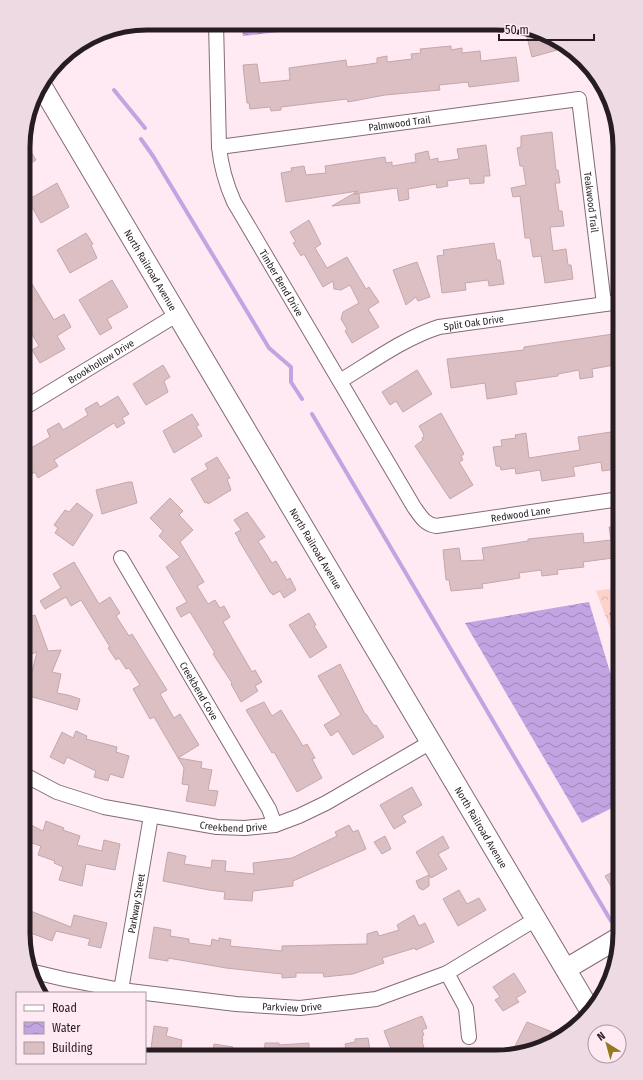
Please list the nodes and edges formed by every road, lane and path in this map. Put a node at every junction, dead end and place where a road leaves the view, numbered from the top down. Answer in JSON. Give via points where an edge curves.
{"nodes":[{"id":1,"x":216,"y":30,"type":"edge"},
{"id":2,"x":45,"y":91,"type":"edge"},
{"id":3,"x":579,"y":99,"type":"joint"},
{"id":4,"x":219,"y":148,"type":"junction"},
{"id":5,"x":613,"y":303,"type":"edge"},
{"id":6,"x":604,"y":304,"type":"junction"},
{"id":7,"x":178,"y":314,"type":"junction"},
{"id":8,"x":340,"y":381,"type":"junction"},
{"id":9,"x":30,"y":401,"type":"edge"},
{"id":10,"x":613,"y":500,"type":"edge"},
{"id":11,"x":423,"y":520,"type":"joint"},
{"id":12,"x":121,"y":558,"type":"dead end"},
{"id":13,"x":431,"y":742,"type":"junction"},
{"id":14,"x":30,"y":778,"type":"edge"},
{"id":15,"x":151,"y":816,"type":"junction"},
{"id":16,"x":275,"y":825,"type":"junction"},
{"id":17,"x":536,"y":919,"type":"junction"},
{"id":18,"x":613,"y":940,"type":"edge"},
{"id":19,"x":566,"y":969,"type":"junction"},
{"id":20,"x":37,"y":973,"type":"edge"},
{"id":21,"x":447,"y":973,"type":"junction"},
{"id":22,"x":121,"y":990,"type":"junction"},
{"id":23,"x":137,"y":992,"type":"edge"},
{"id":24,"x":146,"y":993,"type":"edge"},
{"id":25,"x":587,"y":1006,"type":"edge"},
{"id":26,"x":468,"y":1037,"type":"dead end"}],
"edges":[{"from":1,"to":4,"type":"street","name":"Timber Bend Drive"},
{"from":2,"to":7,"type":"street","name":"North Railroad Avenue"},
{"from":3,"to":4,"type":"street","name":"Palmwood Trail"},
{"from":3,"to":6,"type":"street","name":"Teakwood Trail"},
{"from":4,"to":8,"type":"street","name":"Timber Bend Drive","via":[[224,177],[234,202]]},
{"from":5,"to":6,"type":"street","name":"Split Oak Drive"},
{"from":6,"to":8,"type":"street","name":"Split Oak Drive","via":[[439,327],[409,340]]},
{"from":7,"to":9,"type":"street","name":"Brookhollow Drive"},
{"from":7,"to":13,"type":"street","name":"North Railroad Avenue"},
{"from":8,"to":11,"type":"street","name":"Timber Bend Drive"},
{"from":10,"to":11,"type":"street","name":"Redwood Lane","via":[[436,526]]},
{"from":12,"to":16,"type":"street","name":"Creekbend Cove","via":[[269,809]]},
{"from":13,"to":16,"type":"street","name":"Creekbend Drive","via":[[326,803]]},
{"from":13,"to":17,"type":"street","name":"North Railroad Avenue"},
{"from":14,"to":15,"type":"street","name":"Creekbend Drive","via":[[57,792],[104,807]]},
{"from":15,"to":16,"type":"street","name":"Creekbend Drive","via":[[217,827]]},
{"from":15,"to":22,"type":"street","name":"Parkway Street"},
{"from":17,"to":19,"type":"street","name":"North Railroad Avenue"},
{"from":17,"to":21,"type":"street","name":"Parkview Drive"},
{"from":18,"to":19,"type":"street"},
{"from":19,"to":25,"type":"street","name":"North Railroad Avenue"},
{"from":20,"to":22,"type":"street","name":"Parkview Drive"},
{"from":21,"to":24,"type":"street","name":"Parkview Drive","via":[[376,999],[300,1008],[236,1004]]},
{"from":21,"to":26,"type":"street","via":[[466,1008]]},
{"from":22,"to":23,"type":"street","name":"Parkview Drive"}]}
